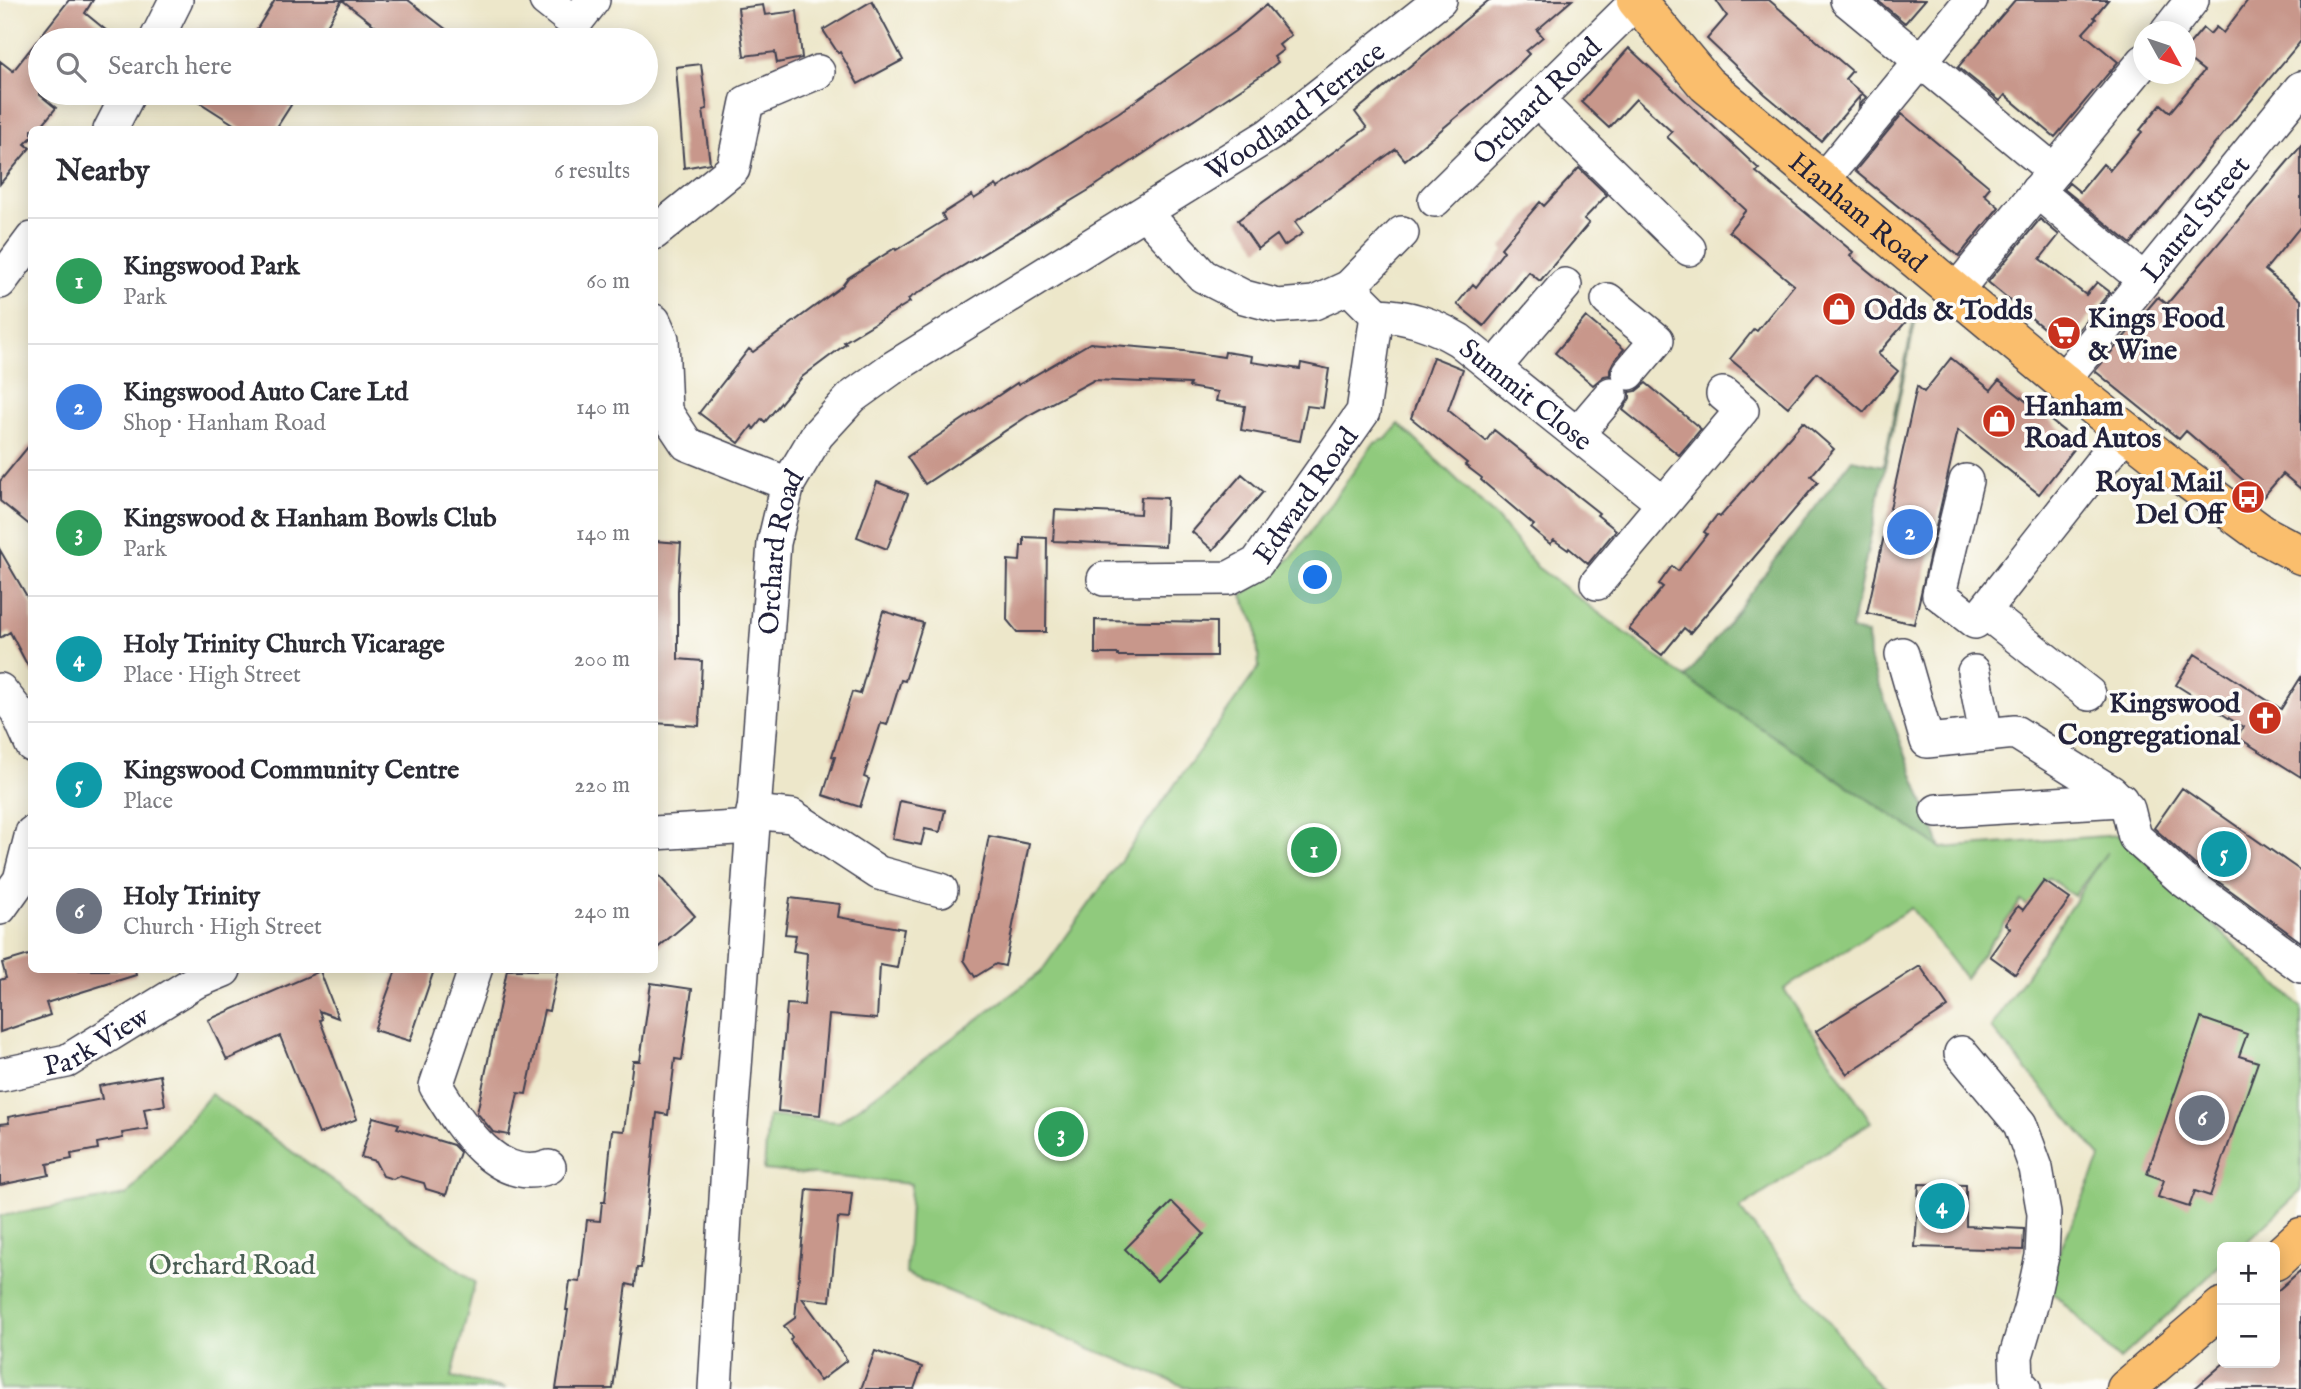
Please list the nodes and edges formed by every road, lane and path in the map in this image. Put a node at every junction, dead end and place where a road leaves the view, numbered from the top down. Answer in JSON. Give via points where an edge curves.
{"nodes":[{"id":1,"x":176,"y":0,"type":"edge"},
{"id":2,"x":546,"y":0,"type":"edge"},
{"id":3,"x":593,"y":0,"type":"edge"},
{"id":4,"x":1847,"y":0,"type":"edge"},
{"id":5,"x":1971,"y":0,"type":"edge"},
{"id":6,"x":2192,"y":0,"type":"edge"},
{"id":7,"x":1637,"y":1,"type":"edge"},
{"id":8,"x":1422,"y":5,"type":"edge"},
{"id":9,"x":2176,"y":21,"type":"edge"},
{"id":10,"x":162,"y":28,"type":"edge"},
{"id":11,"x":1920,"y":62,"type":"junction"},
{"id":12,"x":818,"y":72,"type":"dead end"},
{"id":13,"x":2133,"y":74,"type":"edge"},
{"id":14,"x":2301,"y":88,"type":"edge"},
{"id":15,"x":1537,"y":100,"type":"junction"},
{"id":16,"x":123,"y":105,"type":"edge"},
{"id":17,"x":112,"y":126,"type":"edge"},
{"id":18,"x":1822,"y":181,"type":"junction"},
{"id":19,"x":2046,"y":181,"type":"junction"},
{"id":20,"x":1436,"y":200,"type":"dead end"},
{"id":21,"x":1145,"y":212,"type":"junction"},
{"id":22,"x":658,"y":230,"type":"edge"},
{"id":23,"x":1402,"y":233,"type":"dead end"},
{"id":24,"x":28,"y":244,"type":"edge"},
{"id":25,"x":1689,"y":250,"type":"dead end"},
{"id":26,"x":2144,"y":280,"type":"junction"},
{"id":27,"x":0,"y":282,"type":"edge"},
{"id":28,"x":1565,"y":285,"type":"dead end"},
{"id":29,"x":1349,"y":287,"type":"junction"},
{"id":30,"x":1955,"y":292,"type":"junction"},
{"id":31,"x":1608,"y":300,"type":"dead end"},
{"id":32,"x":1377,"y":315,"type":"junction"},
{"id":33,"x":658,"y":330,"type":"edge"},
{"id":34,"x":1495,"y":367,"type":"junction"},
{"id":35,"x":2062,"y":381,"type":"junction"},
{"id":36,"x":1723,"y":394,"type":"dead end"},
{"id":37,"x":2126,"y":431,"type":"junction"},
{"id":38,"x":1577,"y":433,"type":"junction"},
{"id":39,"x":1966,"y":481,"type":"dead end"},
{"id":40,"x":788,"y":484,"type":"junction"},
{"id":41,"x":1663,"y":503,"type":"junction"},
{"id":42,"x":2301,"y":555,"type":"edge"},
{"id":43,"x":1104,"y":579,"type":"dead end"},
{"id":44,"x":1597,"y":583,"type":"dead end"},
{"id":45,"x":1984,"y":611,"type":"junction"},
{"id":46,"x":1902,"y":654,"type":"dead end"},
{"id":47,"x":1974,"y":673,"type":"dead end"},
{"id":48,"x":0,"y":690,"type":"edge"},
{"id":49,"x":2089,"y":694,"type":"dead end"},
{"id":50,"x":1986,"y":735,"type":"junction"},
{"id":51,"x":28,"y":736,"type":"edge"},
{"id":52,"x":2121,"y":800,"type":"junction"},
{"id":53,"x":1937,"y":811,"type":"dead end"},
{"id":54,"x":753,"y":820,"type":"junction"},
{"id":55,"x":658,"y":832,"type":"edge"},
{"id":56,"x":28,"y":849,"type":"edge"},
{"id":57,"x":941,"y":890,"type":"dead end"},
{"id":58,"x":0,"y":908,"type":"edge"},
{"id":59,"x":2301,"y":966,"type":"edge"},
{"id":60,"x":216,"y":973,"type":"edge"},
{"id":61,"x":474,"y":973,"type":"edge"},
{"id":62,"x":1961,"y":1053,"type":"dead end"},
{"id":63,"x":0,"y":1075,"type":"edge"},
{"id":64,"x":549,"y":1167,"type":"dead end"},
{"id":65,"x":2301,"y":1237,"type":"edge"},
{"id":66,"x":2280,"y":1256,"type":"edge"},
{"id":67,"x":2217,"y":1311,"type":"edge"},
{"id":68,"x":715,"y":1389,"type":"edge"},
{"id":69,"x":2024,"y":1389,"type":"edge"},
{"id":70,"x":2126,"y":1389,"type":"edge"}],
"edges":[{"from":1,"to":10,"type":"street"},
{"from":2,"to":3,"type":"street","via":[[575,23]]},
{"from":4,"to":11,"type":"street"},
{"from":5,"to":11,"type":"street"},
{"from":6,"to":9,"type":"street"},
{"from":7,"to":15,"type":"street","name":"Orchard Road"},
{"from":7,"to":18,"type":"main road","name":"Hanham Road","via":[[1706,84]]},
{"from":8,"to":21,"type":"street","name":"Woodland Terrace","via":[[1269,135]]},
{"from":11,"to":18,"type":"street"},
{"from":11,"to":19,"type":"street"},
{"from":12,"to":22,"type":"street","via":[[747,102],[733,169]]},
{"from":13,"to":19,"type":"street"},
{"from":14,"to":26,"type":"street","name":"Laurel Street"},
{"from":15,"to":20,"type":"street","name":"Orchard Road"},
{"from":15,"to":25,"type":"street"},
{"from":16,"to":17,"type":"street"},
{"from":18,"to":30,"type":"main road","name":"Hanham Road"},
{"from":19,"to":26,"type":"street"},
{"from":19,"to":30,"type":"street"},
{"from":21,"to":29,"type":"street","via":[[1203,276],[1244,297],[1278,306],[1314,303]]},
{"from":21,"to":40,"type":"street","name":"Orchard Road","via":[[852,397],[817,435]]},
{"from":23,"to":29,"type":"street"},
{"from":24,"to":27,"type":"street"},
{"from":26,"to":35,"type":"street","name":"Laurel Street"},
{"from":28,"to":34,"type":"street"},
{"from":29,"to":32,"type":"street"},
{"from":30,"to":35,"type":"main road","name":"Hanham Road"},
{"from":31,"to":38,"type":"street","via":[[1657,340]]},
{"from":32,"to":34,"type":"street","name":"Summit Close","via":[[1400,316],[1441,329]]},
{"from":32,"to":43,"type":"street","name":"Edward Road","via":[[1363,412],[1257,563],[1228,578]]},
{"from":33,"to":40,"type":"street","via":[[665,411],[687,444]]},
{"from":34,"to":38,"type":"street","name":"Summit Close"},
{"from":35,"to":37,"type":"main road","name":"Hanham Road"},
{"from":36,"to":41,"type":"street","via":[[1742,410]]},
{"from":37,"to":42,"type":"main road","name":"Hanham Road","via":[[2262,534]]},
{"from":37,"to":45,"type":"street"},
{"from":38,"to":41,"type":"street","name":"Summit Close"},
{"from":39,"to":45,"type":"street","via":[[1939,594],[1975,622]]},
{"from":40,"to":54,"type":"street","name":"Orchard Road","via":[[774,543]]},
{"from":41,"to":44,"type":"street"},
{"from":45,"to":49,"type":"street"},
{"from":46,"to":50,"type":"street","via":[[1927,741]]},
{"from":47,"to":50,"type":"street"},
{"from":48,"to":51,"type":"street","via":[[17,711]]},
{"from":50,"to":52,"type":"street","via":[[2015,732]]},
{"from":52,"to":53,"type":"street"},
{"from":52,"to":59,"type":"street","via":[[2135,837],[2182,879]]},
{"from":54,"to":55,"type":"street"},
{"from":54,"to":57,"type":"street","via":[[792,816],[879,873]]},
{"from":54,"to":68,"type":"street","name":"Orchard Road"},
{"from":56,"to":58,"type":"street","via":[[20,880]]},
{"from":60,"to":63,"type":"street","name":"Park View","via":[[67,1061]]},
{"from":61,"to":64,"type":"street","via":[[436,1086],[472,1138],[489,1154],[525,1171]]},
{"from":62,"to":69,"type":"street","via":[[2020,1124],[2036,1168],[2044,1214],[2042,1256],[2015,1356],[2017,1381]]},
{"from":65,"to":66,"type":"main road"},
{"from":67,"to":70,"type":"main road"}]}
